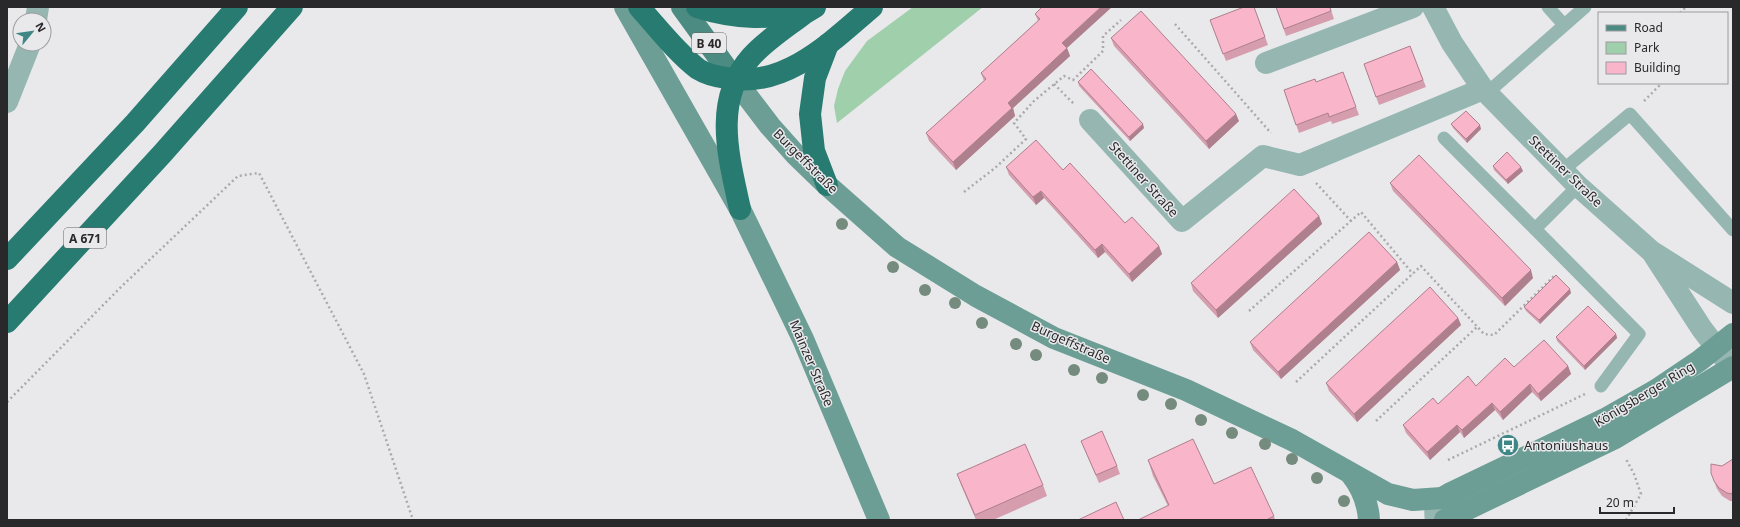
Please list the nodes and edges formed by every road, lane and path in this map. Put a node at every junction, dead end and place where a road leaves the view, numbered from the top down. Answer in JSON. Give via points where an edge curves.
{"nodes":[{"id":1,"x":237,"y":7,"type":"edge"},
{"id":2,"x":292,"y":7,"type":"edge"},
{"id":3,"x":625,"y":7,"type":"edge"},
{"id":4,"x":639,"y":7,"type":"edge"},
{"id":5,"x":682,"y":7,"type":"edge"},
{"id":6,"x":697,"y":7,"type":"edge"},
{"id":7,"x":872,"y":7,"type":"edge"},
{"id":8,"x":1413,"y":7,"type":"edge"},
{"id":9,"x":1433,"y":7,"type":"edge"},
{"id":10,"x":1548,"y":7,"type":"edge"},
{"id":11,"x":1585,"y":7,"type":"edge"},
{"id":12,"x":810,"y":10,"type":"edge"},
{"id":13,"x":1121,"y":20,"type":"dead end"},
{"id":14,"x":1175,"y":24,"type":"dead end"},
{"id":15,"x":1564,"y":25,"type":"junction"},
{"id":16,"x":828,"y":44,"type":"junction"},
{"id":17,"x":27,"y":52,"type":"edge"},
{"id":18,"x":1266,"y":63,"type":"dead end"},
{"id":19,"x":735,"y":80,"type":"junction"},
{"id":20,"x":1661,"y":84,"type":"edge"},
{"id":21,"x":1485,"y":91,"type":"junction"},
{"id":22,"x":7,"y":102,"type":"edge"},
{"id":23,"x":1630,"y":114,"type":"junction"},
{"id":24,"x":1090,"y":120,"type":"dead end"},
{"id":25,"x":1274,"y":136,"type":"dead end"},
{"id":26,"x":1444,"y":138,"type":"dead end"},
{"id":27,"x":1300,"y":165,"type":"junction"},
{"id":28,"x":1563,"y":170,"type":"junction"},
{"id":29,"x":827,"y":185,"type":"junction"},
{"id":30,"x":1578,"y":186,"type":"junction"},
{"id":31,"x":964,"y":192,"type":"dead end"},
{"id":32,"x":740,"y":208,"type":"junction"},
{"id":33,"x":1351,"y":222,"type":"junction"},
{"id":34,"x":1535,"y":229,"type":"junction"},
{"id":35,"x":1733,"y":230,"type":"edge"},
{"id":36,"x":1651,"y":251,"type":"junction"},
{"id":37,"x":7,"y":259,"type":"edge"},
{"id":38,"x":1568,"y":262,"type":"junction"},
{"id":39,"x":1413,"y":274,"type":"junction"},
{"id":40,"x":1733,"y":303,"type":"edge"},
{"id":41,"x":1249,"y":311,"type":"dead end"},
{"id":42,"x":7,"y":322,"type":"edge"},
{"id":43,"x":1477,"y":327,"type":"junction"},
{"id":44,"x":1733,"y":334,"type":"edge"},
{"id":45,"x":1716,"y":348,"type":"junction"},
{"id":46,"x":1732,"y":367,"type":"edge"},
{"id":47,"x":1296,"y":382,"type":"dead end"},
{"id":48,"x":1601,"y":386,"type":"joint"},
{"id":49,"x":7,"y":402,"type":"edge"},
{"id":50,"x":1376,"y":421,"type":"dead end"},
{"id":51,"x":1448,"y":460,"type":"dead end"},
{"id":52,"x":1351,"y":474,"type":"junction"},
{"id":53,"x":1634,"y":474,"type":"dead end"},
{"id":54,"x":1442,"y":498,"type":"junction"},
{"id":55,"x":413,"y":520,"type":"edge"},
{"id":56,"x":879,"y":520,"type":"edge"},
{"id":57,"x":1369,"y":520,"type":"edge"},
{"id":58,"x":1436,"y":520,"type":"edge"},
{"id":59,"x":1445,"y":520,"type":"edge"},
{"id":60,"x":1626,"y":520,"type":"edge"}],
"edges":[{"from":1,"to":37,"type":"highway","via":[[135,123]]},
{"from":2,"to":42,"type":"highway","number":"A 671","via":[[162,154]]},
{"from":3,"to":32,"type":"main road","name":"Mainzer Straße"},
{"from":4,"to":19,"type":"highway","via":[[699,70]]},
{"from":5,"to":19,"type":"main road","number":"B 40"},
{"from":6,"to":12,"type":"highway","via":[[740,17],[773,18]]},
{"from":7,"to":16,"type":"highway"},
{"from":8,"to":18,"type":"street"},
{"from":9,"to":21,"type":"street","name":"Stettiner Straße","via":[[1452,43]]},
{"from":10,"to":15,"type":"lane"},
{"from":11,"to":15,"type":"lane"},
{"from":12,"to":19,"type":"highway","via":[[751,57]]},
{"from":13,"to":31,"type":"path","via":[[1103,36],[1103,51],[1073,80],[1064,76],[1034,101],[1014,123],[1026,139]]},
{"from":14,"to":25,"type":"path"},
{"from":15,"to":21,"type":"lane"},
{"from":16,"to":19,"type":"highway","via":[[783,72],[761,79]]},
{"from":16,"to":29,"type":"highway","via":[[815,78],[810,114],[814,151]]},
{"from":17,"to":22,"type":"street"},
{"from":19,"to":29,"type":"main road","name":"Burgeffstraße","via":[[770,126]]},
{"from":19,"to":32,"type":"highway","via":[[727,105],[726,136]]},
{"from":20,"to":23,"type":"path"},
{"from":21,"to":27,"type":"street"},
{"from":21,"to":28,"type":"street","name":"Stettiner Straße"},
{"from":23,"to":28,"type":"lane"},
{"from":23,"to":35,"type":"lane"},
{"from":24,"to":27,"type":"street","name":"Stettiner Straße","via":[[1182,221],[1263,156]]},
{"from":26,"to":34,"type":"lane"},
{"from":27,"to":33,"type":"path"},
{"from":28,"to":30,"type":"street","name":"Stettiner Straße"},
{"from":29,"to":52,"type":"main road","name":"Burgeffstraße","via":[[897,247],[976,296],[1054,338],[1186,390],[1292,440]]},
{"from":30,"to":34,"type":"lane"},
{"from":30,"to":36,"type":"street","name":"Stettiner Straße"},
{"from":32,"to":56,"type":"main road","name":"Mainzer Straße","via":[[803,339]]},
{"from":33,"to":39,"type":"path","via":[[1361,212]]},
{"from":33,"to":41,"type":"path"},
{"from":34,"to":38,"type":"lane"},
{"from":36,"to":40,"type":"street","name":"Stettiner Straße"},
{"from":36,"to":45,"type":"street","name":"Stettiner Straße"},
{"from":38,"to":43,"type":"path","via":[[1494,335],[1484,334]]},
{"from":38,"to":48,"type":"lane","via":[[1639,334]]},
{"from":39,"to":43,"type":"path","via":[[1421,266]]},
{"from":39,"to":47,"type":"path"},
{"from":43,"to":50,"type":"path"},
{"from":44,"to":45,"type":"main road","name":"Königsberger Ring"},
{"from":45,"to":46,"type":"street","name":"Stettiner Straße"},
{"from":45,"to":54,"type":"main road","name":"Königsberger Ring","via":[[1656,390],[1605,419]]},
{"from":46,"to":59,"type":"main road","name":"Königsberger Ring","via":[[1615,438]]},
{"from":48,"to":51,"type":"path"},
{"from":49,"to":55,"type":"path","via":[[122,286],[238,176],[259,173],[364,374]]},
{"from":52,"to":54,"type":"main road","name":"Burgeffstraße","via":[[1388,494],[1413,500]]},
{"from":52,"to":57,"type":"main road","via":[[1366,502]]},
{"from":53,"to":60,"type":"path","via":[[1641,494]]},
{"from":54,"to":58,"type":"street","via":[[1434,511]]}]}
